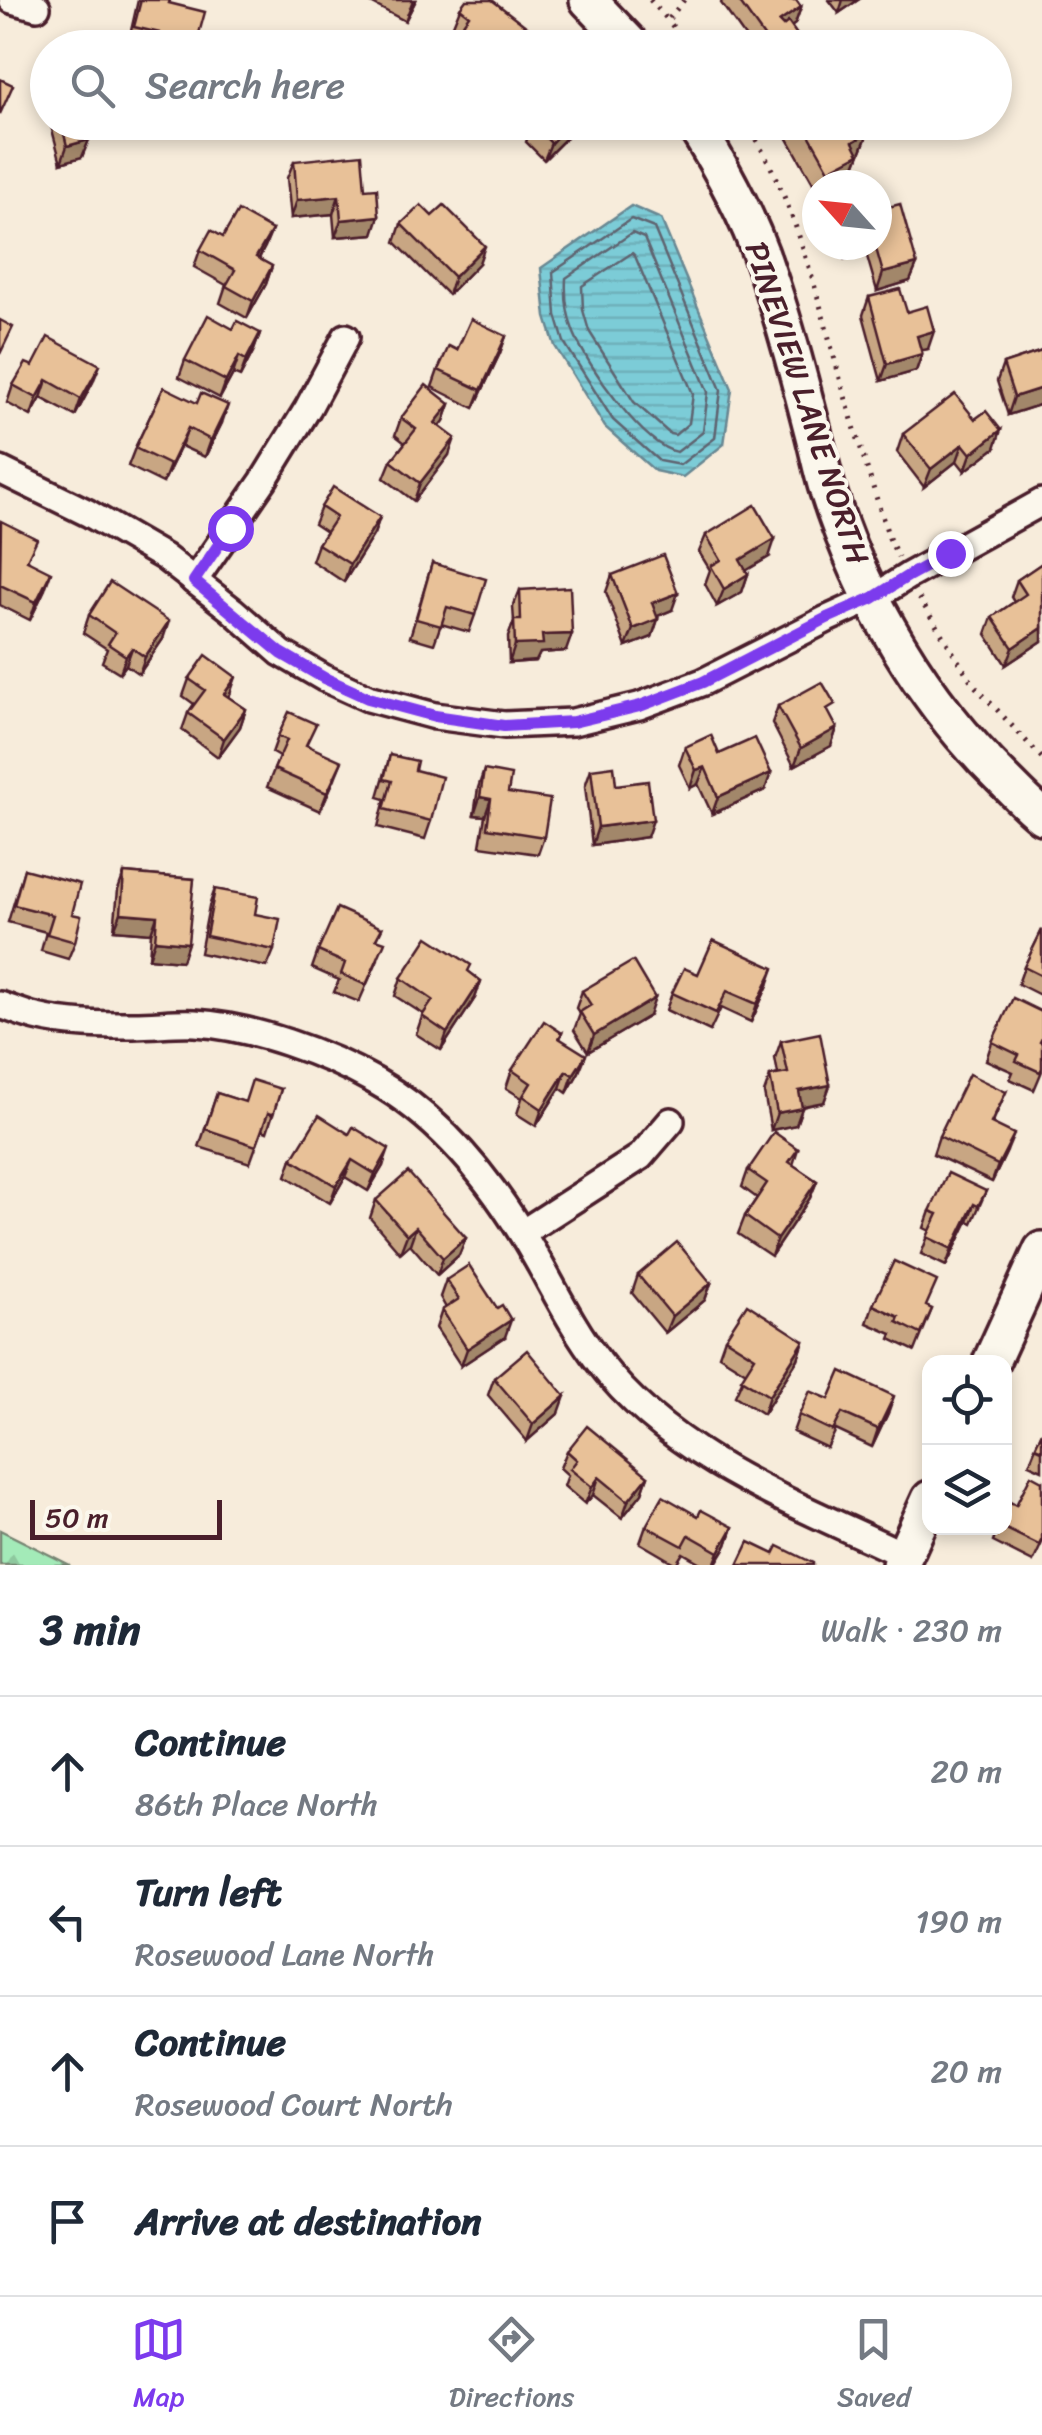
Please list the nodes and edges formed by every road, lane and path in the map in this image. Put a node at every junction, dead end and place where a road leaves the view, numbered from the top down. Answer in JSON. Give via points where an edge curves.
{"nodes":[{"id":1,"x":12,"y":0,"type":"edge"},
{"id":2,"x":650,"y":0,"type":"edge"},
{"id":3,"x":684,"y":0,"type":"edge"},
{"id":4,"x":37,"y":7,"type":"dead end"},
{"id":5,"x":668,"y":20,"type":"junction"},
{"id":6,"x":676,"y":30,"type":"edge"},
{"id":7,"x":704,"y":140,"type":"edge"},
{"id":8,"x":755,"y":140,"type":"edge"},
{"id":9,"x":346,"y":337,"type":"dead end"},
{"id":10,"x":0,"y":470,"type":"edge"},
{"id":11,"x":1042,"y":502,"type":"edge"},
{"id":12,"x":908,"y":576,"type":"junction"},
{"id":13,"x":194,"y":581,"type":"junction"},
{"id":14,"x":873,"y":598,"type":"junction"},
{"id":15,"x":1042,"y":758,"type":"edge"},
{"id":16,"x":1042,"y":816,"type":"edge"},
{"id":17,"x":0,"y":1005,"type":"edge"},
{"id":18,"x":671,"y":1122,"type":"dead end"},
{"id":19,"x":522,"y":1233,"type":"junction"},
{"id":20,"x":1042,"y":1250,"type":"edge"},
{"id":21,"x":994,"y":1355,"type":"edge"},
{"id":22,"x":922,"y":1516,"type":"edge"},
{"id":23,"x":902,"y":1560,"type":"edge"}],
"edges":[{"from":1,"to":4,"type":"street"},
{"from":2,"to":5,"type":"path"},
{"from":3,"to":5,"type":"path"},
{"from":5,"to":6,"type":"path"},
{"from":7,"to":14,"type":"street","name":"PINEVIEW LANE NORTH","via":[[766,269],[827,489]]},
{"from":8,"to":12,"type":"path","via":[[810,272],[889,538]]},
{"from":9,"to":13,"type":"street","via":[[263,481]]},
{"from":10,"to":13,"type":"street","via":[[88,514]]},
{"from":11,"to":12,"type":"street"},
{"from":12,"to":14,"type":"street"},
{"from":12,"to":15,"type":"path","via":[[973,684]]},
{"from":13,"to":14,"type":"street","via":[[281,653],[324,678],[435,716],[504,726],[573,722],[640,706]]},
{"from":14,"to":16,"type":"street","name":"PINEVIEW LANE NORTH","via":[[932,697],[976,753]]},
{"from":17,"to":19,"type":"street","via":[[84,1023],[196,1023],[312,1050],[378,1082],[430,1120],[476,1167]]},
{"from":18,"to":19,"type":"street","via":[[640,1157]]},
{"from":19,"to":23,"type":"street","via":[[600,1364],[648,1414],[702,1455]]},
{"from":20,"to":21,"type":"street"},
{"from":22,"to":23,"type":"street"}]}
